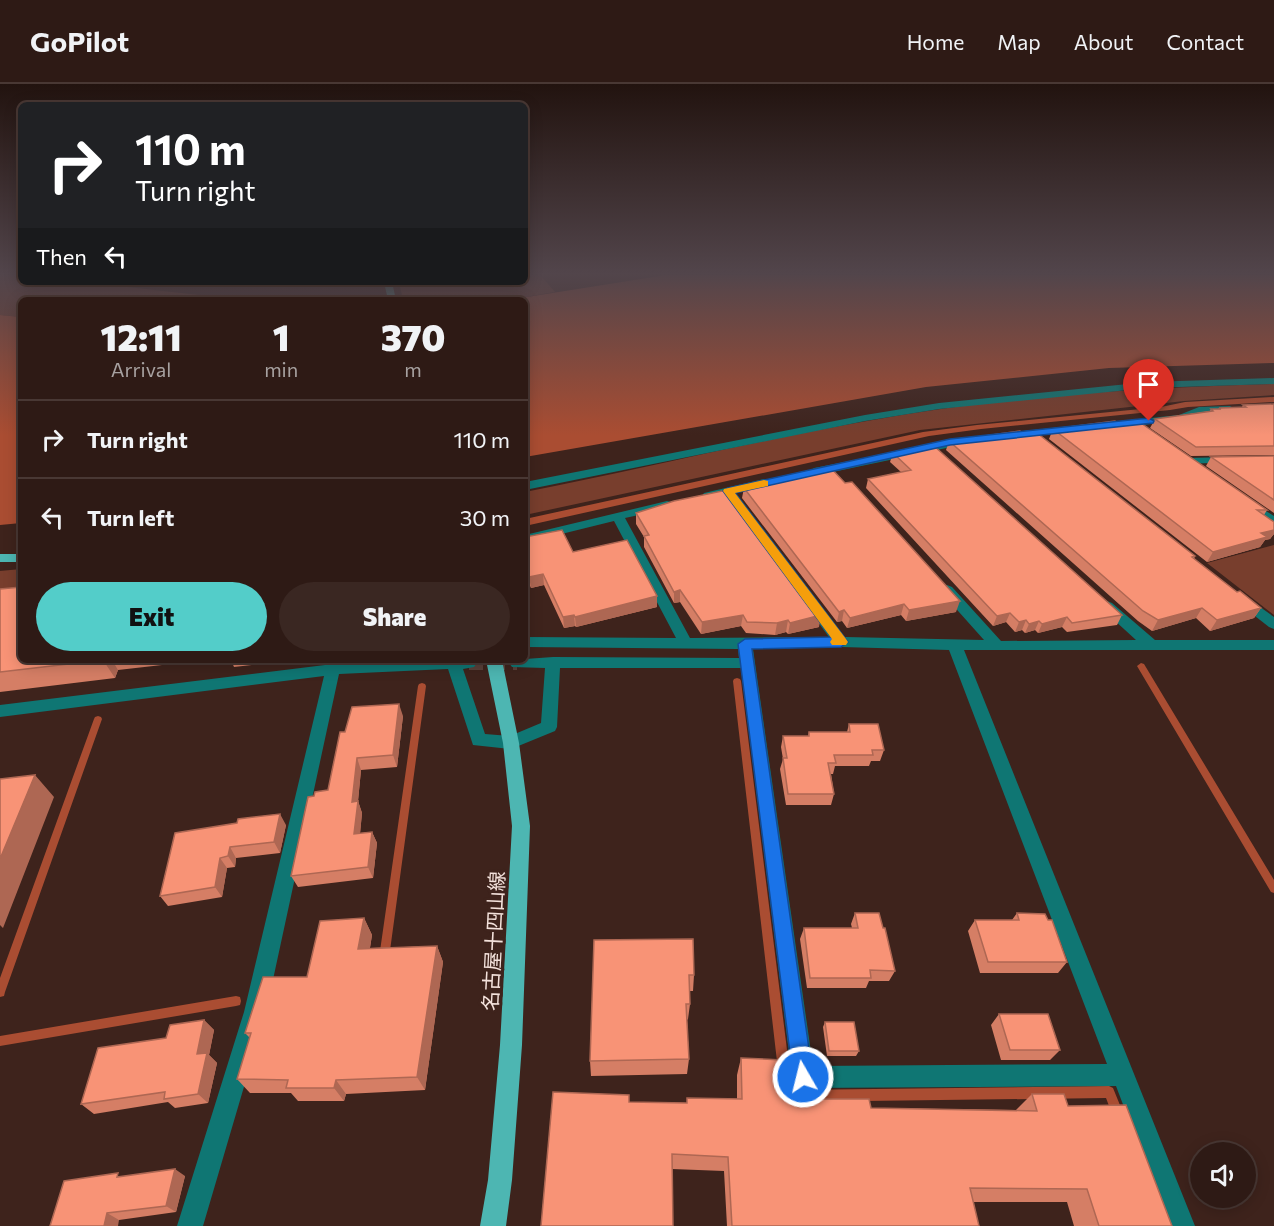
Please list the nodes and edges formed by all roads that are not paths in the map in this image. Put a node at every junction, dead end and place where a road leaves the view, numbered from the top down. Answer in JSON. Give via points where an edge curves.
{"nodes":[{"id":1,"x":1274,"y":381,"type":"edge"},
{"id":2,"x":1242,"y":408,"type":"edge"},
{"id":3,"x":1133,"y":423,"type":"junction"},
{"id":4,"x":1111,"y":425,"type":"edge"},
{"id":5,"x":1088,"y":428,"type":"edge"},
{"id":6,"x":1032,"y":434,"type":"junction"},
{"id":7,"x":1151,"y":436,"type":"edge"},
{"id":8,"x":997,"y":437,"type":"edge"},
{"id":9,"x":974,"y":440,"type":"edge"},
{"id":10,"x":932,"y":446,"type":"junction"},
{"id":11,"x":1051,"y":448,"type":"edge"},
{"id":12,"x":1241,"y":460,"type":"edge"},
{"id":13,"x":950,"y":462,"type":"edge"},
{"id":14,"x":804,"y":474,"type":"edge"},
{"id":15,"x":1206,"y":475,"type":"edge"},
{"id":16,"x":772,"y":482,"type":"edge"},
{"id":17,"x":528,"y":485,"type":"edge"},
{"id":18,"x":728,"y":491,"type":"junction"},
{"id":19,"x":1235,"y":495,"type":"edge"},
{"id":20,"x":618,"y":516,"type":"junction"},
{"id":21,"x":1274,"y":522,"type":"edge"},
{"id":22,"x":528,"y":538,"type":"edge"},
{"id":23,"x":0,"y":558,"type":"edge"},
{"id":24,"x":18,"y":558,"type":"edge"},
{"id":25,"x":934,"y":576,"type":"edge"},
{"id":26,"x":1227,"y":588,"type":"edge"},
{"id":27,"x":1098,"y":598,"type":"edge"},
{"id":28,"x":1274,"y":624,"type":"edge"},
{"id":29,"x":528,"y":642,"type":"edge"},
{"id":30,"x":841,"y":642,"type":"junction"},
{"id":31,"x":686,"y":644,"type":"junction"},
{"id":32,"x":954,"y":644,"type":"junction"},
{"id":33,"x":1151,"y":645,"type":"junction"},
{"id":34,"x":1274,"y":645,"type":"edge"},
{"id":35,"x":997,"y":646,"type":"junction"},
{"id":36,"x":746,"y":654,"type":"junction"},
{"id":37,"x":553,"y":662,"type":"junction"},
{"id":38,"x":495,"y":663,"type":"edge"},
{"id":39,"x":528,"y":663,"type":"edge"},
{"id":40,"x":333,"y":669,"type":"junction"},
{"id":41,"x":0,"y":711,"type":"edge"},
{"id":42,"x":511,"y":743,"type":"junction"},
{"id":43,"x":1123,"y":1075,"type":"junction"},
{"id":44,"x":190,"y":1226,"type":"edge"},
{"id":45,"x":493,"y":1226,"type":"edge"},
{"id":46,"x":1182,"y":1226,"type":"edge"}],
"edges":[{"from":1,"to":17,"type":"street","via":[[1148,385],[939,406],[865,417]]},
{"from":2,"to":3,"type":"street","via":[[1199,410],[1181,418]]},
{"from":3,"to":4,"type":"street"},
{"from":3,"to":7,"type":"street"},
{"from":5,"to":6,"type":"street"},
{"from":6,"to":8,"type":"street"},
{"from":6,"to":11,"type":"street"},
{"from":9,"to":10,"type":"street"},
{"from":10,"to":13,"type":"street"},
{"from":10,"to":14,"type":"street","via":[[841,471]]},
{"from":12,"to":15,"type":"street","via":[[1182,458]]},
{"from":16,"to":18,"type":"street"},
{"from":18,"to":20,"type":"street"},
{"from":18,"to":30,"type":"street"},
{"from":19,"to":21,"type":"street"},
{"from":20,"to":22,"type":"street"},
{"from":20,"to":31,"type":"street"},
{"from":23,"to":24,"type":"main road"},
{"from":25,"to":35,"type":"street"},
{"from":26,"to":28,"type":"street"},
{"from":27,"to":33,"type":"street"},
{"from":29,"to":31,"type":"street"},
{"from":30,"to":32,"type":"street"},
{"from":30,"to":36,"type":"street"},
{"from":31,"to":36,"type":"street"},
{"from":32,"to":35,"type":"street"},
{"from":32,"to":43,"type":"street"},
{"from":33,"to":34,"type":"street"},
{"from":33,"to":35,"type":"street"},
{"from":36,"to":37,"type":"street"},
{"from":36,"to":43,"type":"street","via":[[803,1077]]},
{"from":37,"to":39,"type":"street"},
{"from":37,"to":42,"type":"street","via":[[549,726]]},
{"from":38,"to":42,"type":"main road","name":"名古屋十四山線"},
{"from":40,"to":41,"type":"street"},
{"from":40,"to":42,"type":"street","via":[[461,663],[479,740]]},
{"from":40,"to":44,"type":"street","via":[[255,1012]]},
{"from":42,"to":45,"type":"main road","name":"名古屋十四山線","via":[[521,826],[511,1045]]},
{"from":43,"to":46,"type":"street"}]}
